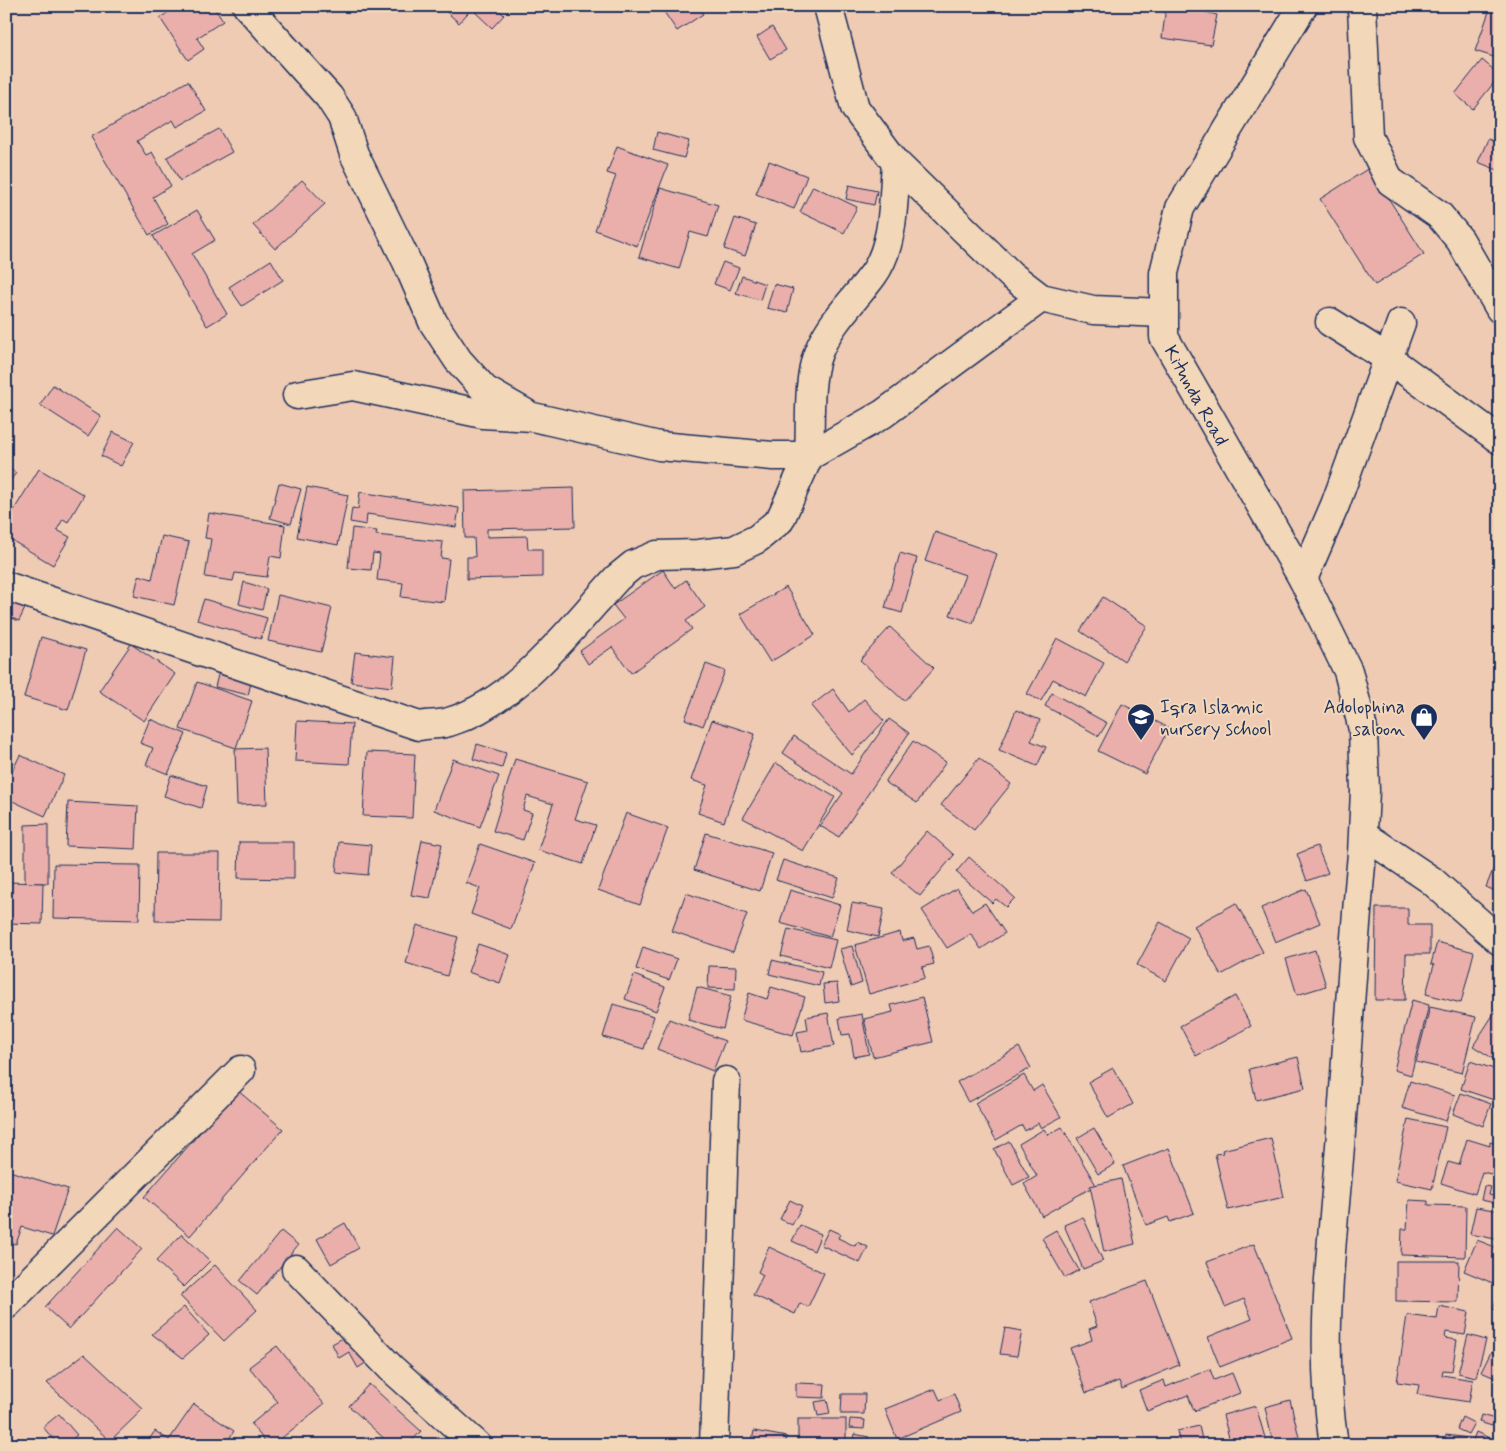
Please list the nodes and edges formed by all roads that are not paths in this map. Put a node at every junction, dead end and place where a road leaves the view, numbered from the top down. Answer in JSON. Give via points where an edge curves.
{"nodes":[{"id":1,"x":247,"y":6,"type":"edge"},
{"id":2,"x":828,"y":6,"type":"edge"},
{"id":3,"x":1303,"y":6,"type":"edge"},
{"id":4,"x":1362,"y":6,"type":"edge"},
{"id":5,"x":896,"y":163,"type":"junction"},
{"id":6,"x":1041,"y":298,"type":"junction"},
{"id":7,"x":1500,"y":308,"type":"edge"},
{"id":8,"x":1164,"y":313,"type":"junction"},
{"id":9,"x":1330,"y":322,"type":"dead end"},
{"id":10,"x":1401,"y":323,"type":"dead end"},
{"id":11,"x":1388,"y":359,"type":"junction"},
{"id":12,"x":297,"y":395,"type":"dead end"},
{"id":13,"x":533,"y":417,"type":"junction"},
{"id":14,"x":1500,"y":440,"type":"edge"},
{"id":15,"x":809,"y":456,"type":"junction"},
{"id":16,"x":1302,"y":579,"type":"junction"},
{"id":17,"x":6,"y":586,"type":"edge"},
{"id":18,"x":1364,"y":835,"type":"junction"},
{"id":19,"x":1500,"y":941,"type":"edge"},
{"id":20,"x":241,"y":1070,"type":"dead end"},
{"id":21,"x":726,"y":1081,"type":"dead end"},
{"id":22,"x":296,"y":1269,"type":"dead end"},
{"id":23,"x":6,"y":1305,"type":"edge"},
{"id":24,"x":477,"y":1445,"type":"edge"},
{"id":25,"x":714,"y":1445,"type":"edge"},
{"id":26,"x":1334,"y":1445,"type":"edge"}],
"edges":[{"from":1,"to":13,"type":"street","via":[[330,97],[434,322],[458,360],[485,390]]},
{"from":2,"to":5,"type":"street","via":[[855,108]]},
{"from":3,"to":8,"type":"street","name":"Kitunda Road","via":[[1180,208],[1164,273]]},
{"from":4,"to":7,"type":"street","via":[[1368,137],[1390,181],[1439,215],[1460,240]]},
{"from":5,"to":6,"type":"street","via":[[1011,275]]},
{"from":5,"to":15,"type":"street","via":[[892,218],[884,254],[874,274],[850,301],[818,353],[813,378]]},
{"from":6,"to":8,"type":"street","via":[[1093,310]]},
{"from":6,"to":15,"type":"street","via":[[883,414]]},
{"from":8,"to":16,"type":"street","name":"Kitunda Road","via":[[1164,337]]},
{"from":9,"to":11,"type":"street"},
{"from":10,"to":11,"type":"street"},
{"from":11,"to":14,"type":"street"},
{"from":11,"to":16,"type":"street","via":[[1335,504]]},
{"from":12,"to":13,"type":"street","via":[[353,386],[483,414]]},
{"from":13,"to":15,"type":"street","via":[[659,446]]},
{"from":15,"to":17,"type":"street","via":[[780,520],[757,540],[734,550],[657,555],[633,565],[525,677],[475,712],[448,722],[419,726]]},
{"from":16,"to":18,"type":"street","name":"Kitunda Road","via":[[1348,670],[1363,729]]},
{"from":18,"to":19,"type":"street","via":[[1432,880]]},
{"from":18,"to":26,"type":"street","name":"Kitunda Road","via":[[1340,1147],[1329,1246],[1325,1358]]},
{"from":20,"to":23,"type":"street"},
{"from":21,"to":25,"type":"street"},
{"from":22,"to":24,"type":"street","via":[[391,1368]]}]}
